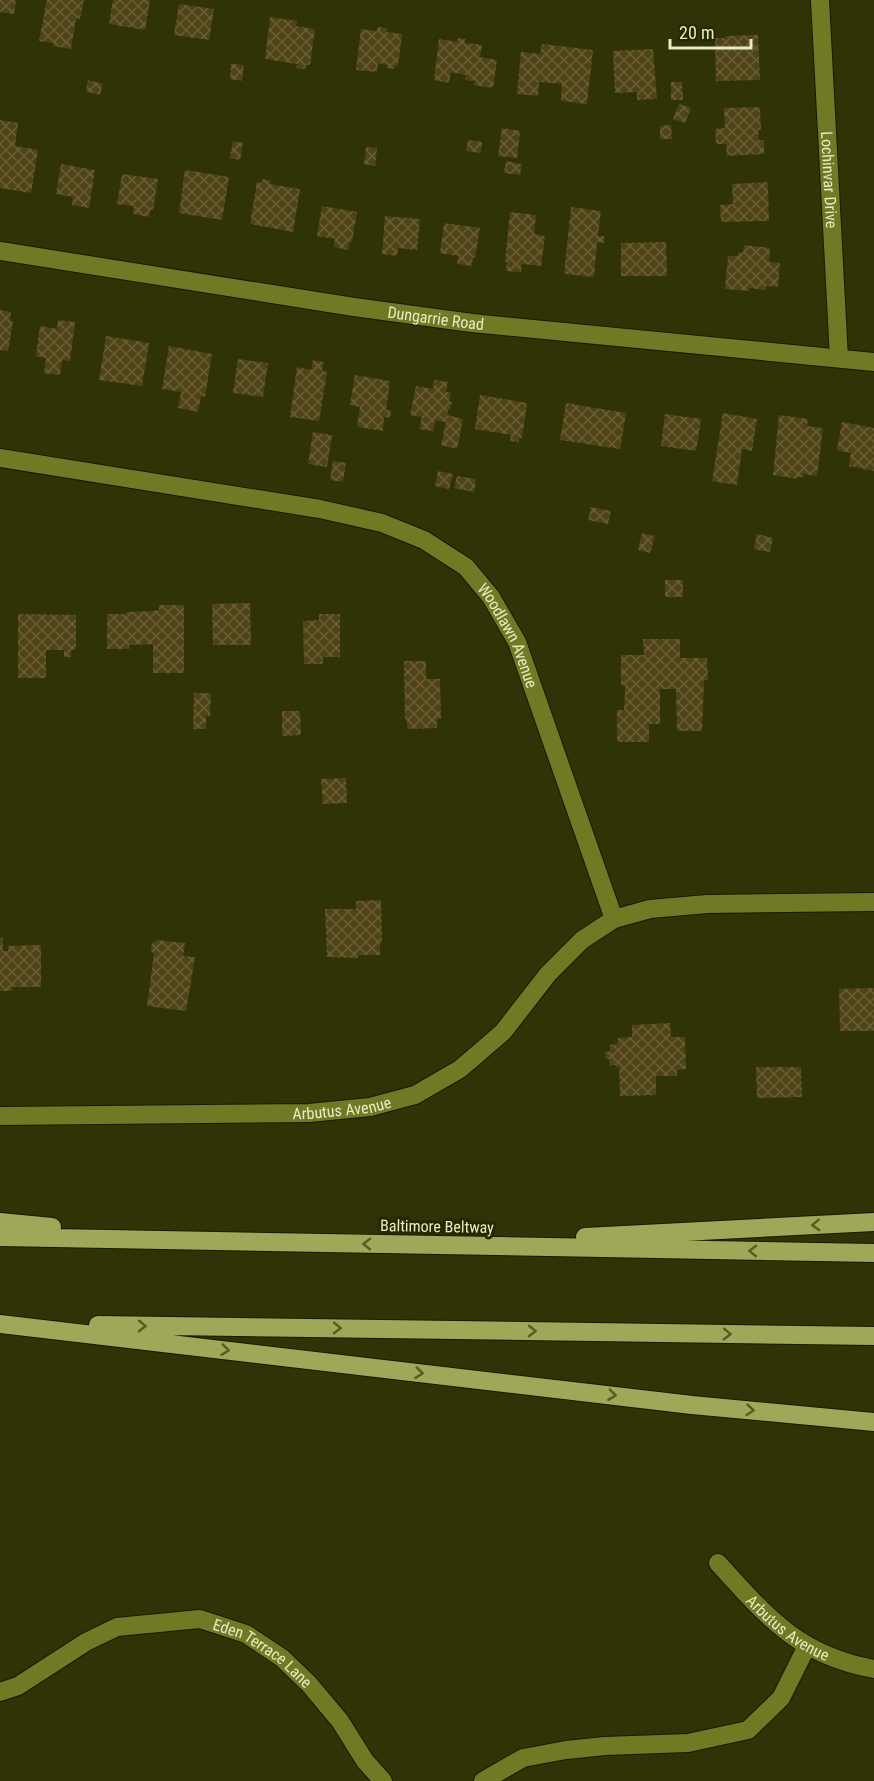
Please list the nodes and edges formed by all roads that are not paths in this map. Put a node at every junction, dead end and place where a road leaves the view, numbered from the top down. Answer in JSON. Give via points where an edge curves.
{"nodes":[{"id":1,"x":820,"y":0,"type":"edge"},
{"id":2,"x":0,"y":251,"type":"edge"},
{"id":3,"x":839,"y":358,"type":"junction"},
{"id":4,"x":874,"y":362,"type":"edge"},
{"id":5,"x":0,"y":458,"type":"edge"},
{"id":6,"x":874,"y":902,"type":"edge"},
{"id":7,"x":614,"y":919,"type":"junction"},
{"id":8,"x":0,"y":1116,"type":"edge"},
{"id":9,"x":0,"y":1222,"type":"edge"},
{"id":10,"x":874,"y":1222,"type":"edge"},
{"id":11,"x":0,"y":1237,"type":"edge"},
{"id":12,"x":183,"y":1240,"type":"junction"},
{"id":13,"x":425,"y":1245,"type":"junction"},
{"id":14,"x":874,"y":1253,"type":"edge"},
{"id":15,"x":0,"y":1324,"type":"edge"},
{"id":16,"x":874,"y":1336,"type":"edge"},
{"id":17,"x":874,"y":1422,"type":"edge"},
{"id":18,"x":718,"y":1563,"type":"dead end"},
{"id":19,"x":807,"y":1646,"type":"junction"},
{"id":20,"x":874,"y":1669,"type":"edge"},
{"id":21,"x":0,"y":1692,"type":"edge"},
{"id":22,"x":383,"y":1781,"type":"edge"},
{"id":23,"x":483,"y":1781,"type":"edge"}],
"edges":[{"from":1,"to":3,"type":"street","name":"Lochinvar Drive"},
{"from":2,"to":3,"type":"street","name":"Dungarrie Road","via":[[472,323]]},
{"from":3,"to":4,"type":"street","name":"Dungarrie Road"},
{"from":5,"to":7,"type":"street","name":"Woodlawn Avenue","via":[[361,518],[424,540],[466,567],[491,597],[517,642]]},
{"from":6,"to":7,"type":"street","via":[[707,904],[650,909]]},
{"from":7,"to":8,"type":"street","name":"Arbutus Avenue","via":[[582,940],[548,974],[503,1032],[460,1069],[415,1095],[370,1107],[309,1113]]},
{"from":9,"to":12,"type":"highway"},
{"from":10,"to":13,"type":"highway","one_way":true},
{"from":11,"to":12,"type":"highway","name":"Baltimore Beltway"},
{"from":13,"to":12,"type":"highway","name":"Baltimore Beltway","one_way":true},
{"from":14,"to":13,"type":"highway","name":"Baltimore Beltway","one_way":true},
{"from":15,"to":16,"type":"highway","one_way":true},
{"from":15,"to":17,"type":"highway","one_way":true,"via":[[692,1405]]},
{"from":18,"to":19,"type":"street","name":"Arbutus Avenue","via":[[783,1631]]},
{"from":19,"to":20,"type":"street","name":"Arbutus Avenue","via":[[837,1660]]},
{"from":19,"to":23,"type":"street","via":[[781,1698],[748,1730],[688,1743],[605,1746],[523,1758]]},
{"from":21,"to":22,"type":"street","name":"Eden Terrace Lane","via":[[18,1686],[117,1627],[200,1619],[246,1634],[282,1658],[334,1713]]}]}
